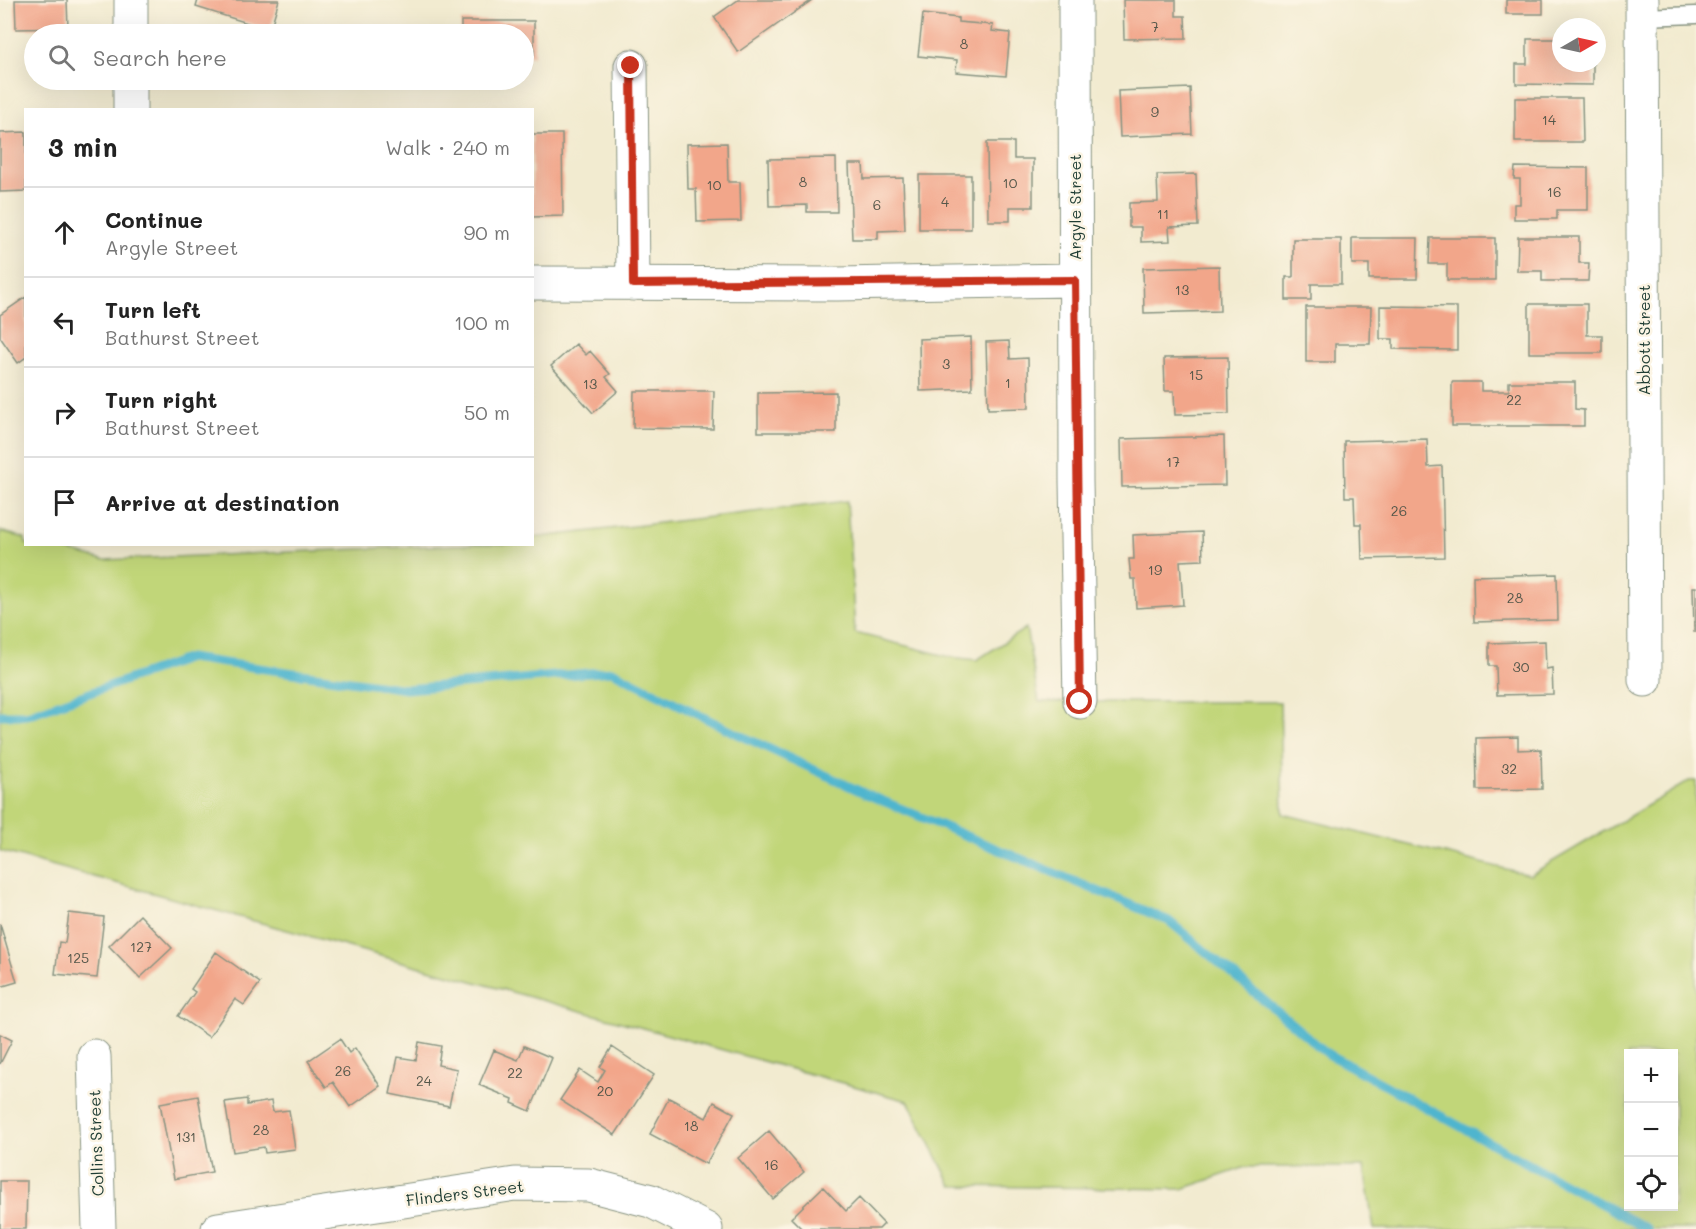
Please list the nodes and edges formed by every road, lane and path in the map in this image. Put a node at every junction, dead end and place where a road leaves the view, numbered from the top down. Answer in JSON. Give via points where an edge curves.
{"nodes":[{"id":1,"x":130,"y":0,"type":"edge"},
{"id":2,"x":1075,"y":0,"type":"edge"},
{"id":3,"x":1642,"y":8,"type":"edge"},
{"id":4,"x":1696,"y":15,"type":"edge"},
{"id":5,"x":130,"y":24,"type":"edge"},
{"id":6,"x":631,"y":66,"type":"dead end"},
{"id":7,"x":130,"y":90,"type":"edge"},
{"id":8,"x":130,"y":108,"type":"edge"},
{"id":9,"x":1075,"y":280,"type":"junction"},
{"id":10,"x":534,"y":283,"type":"edge"},
{"id":11,"x":633,"y":284,"type":"junction"},
{"id":12,"x":1645,"y":680,"type":"dead end"},
{"id":13,"x":1080,"y":702,"type":"dead end"},
{"id":14,"x":94,"y":1056,"type":"dead end"},
{"id":15,"x":99,"y":1229,"type":"edge"},
{"id":16,"x":218,"y":1229,"type":"edge"},
{"id":17,"x":706,"y":1229,"type":"edge"}],
"edges":[{"from":1,"to":5,"type":"street"},
{"from":2,"to":9,"type":"street","name":"Argyle Street"},
{"from":3,"to":4,"type":"lane"},
{"from":3,"to":12,"type":"street","name":"Abbott Street"},
{"from":6,"to":11,"type":"street"},
{"from":7,"to":8,"type":"street"},
{"from":9,"to":11,"type":"street"},
{"from":9,"to":13,"type":"street","name":"Argyle Street"},
{"from":10,"to":11,"type":"street"},
{"from":14,"to":15,"type":"street","name":"Collins Street"},
{"from":16,"to":17,"type":"street","name":"Flinders Street","via":[[515,1184],[589,1185],[651,1201]]}]}
